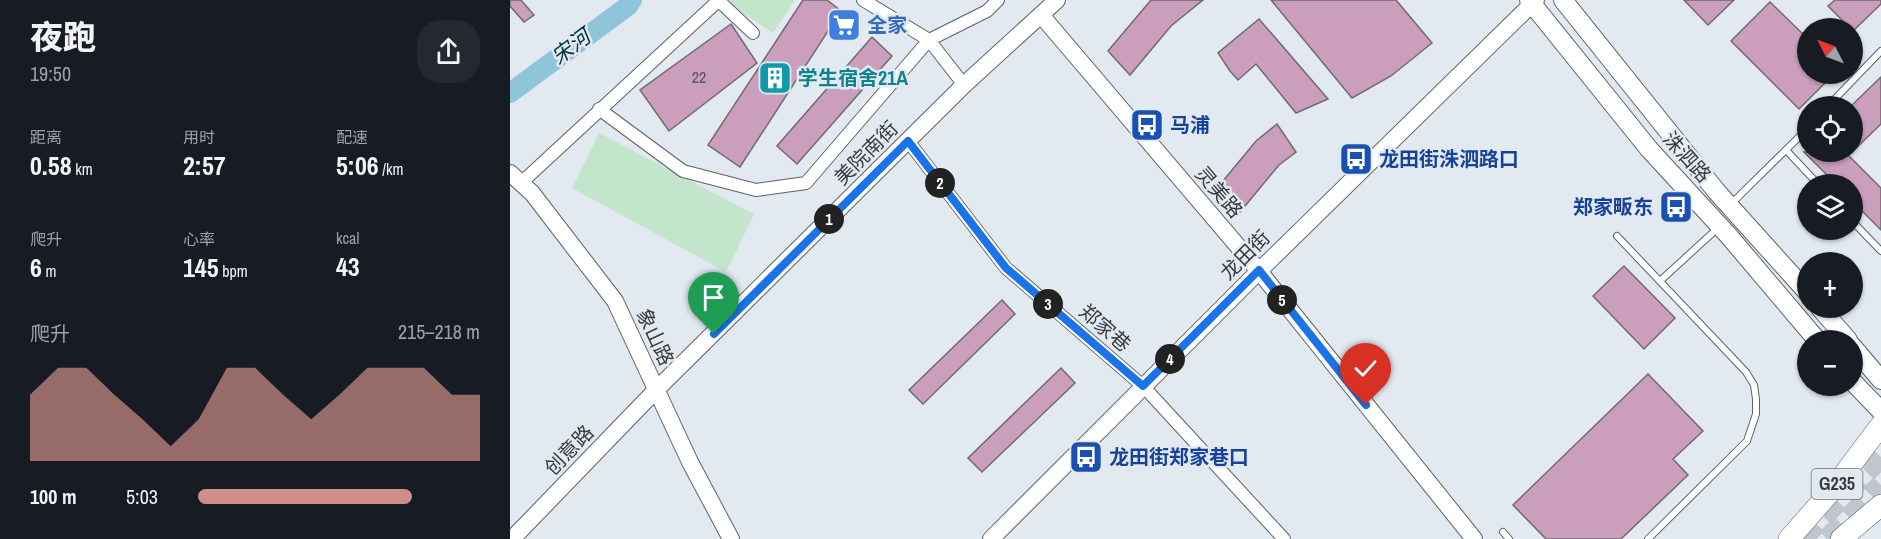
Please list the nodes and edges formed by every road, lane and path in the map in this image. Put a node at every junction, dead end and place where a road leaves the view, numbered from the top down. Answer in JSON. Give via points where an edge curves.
{"nodes":[{"id":1,"x":719,"y":0,"type":"edge"},
{"id":2,"x":863,"y":0,"type":"edge"},
{"id":3,"x":998,"y":0,"type":"edge"},
{"id":4,"x":1057,"y":0,"type":"edge"},
{"id":5,"x":1563,"y":0,"type":"edge"},
{"id":6,"x":1533,"y":1,"type":"edge"},
{"id":7,"x":983,"y":5,"type":"edge"},
{"id":8,"x":1041,"y":15,"type":"junction"},
{"id":9,"x":753,"y":33,"type":"dead end"},
{"id":10,"x":929,"y":40,"type":"junction"},
{"id":11,"x":1881,"y":51,"type":"edge"},
{"id":12,"x":964,"y":85,"type":"junction"},
{"id":13,"x":1838,"y":96,"type":"edge"},
{"id":14,"x":599,"y":109,"type":"junction"},
{"id":15,"x":1797,"y":139,"type":"edge"},
{"id":16,"x":908,"y":141,"type":"junction"},
{"id":17,"x":1786,"y":150,"type":"junction"},
{"id":18,"x":1809,"y":174,"type":"edge"},
{"id":19,"x":515,"y":178,"type":"edge"},
{"id":20,"x":1729,"y":206,"type":"junction"},
{"id":21,"x":1720,"y":226,"type":"junction"},
{"id":22,"x":1863,"y":232,"type":"edge"},
{"id":23,"x":1617,"y":236,"type":"dead end"},
{"id":24,"x":1881,"y":251,"type":"edge"},
{"id":25,"x":1259,"y":270,"type":"junction"},
{"id":26,"x":1660,"y":281,"type":"junction"},
{"id":27,"x":1797,"y":281,"type":"edge"},
{"id":28,"x":1829,"y":318,"type":"edge"},
{"id":29,"x":1808,"y":330,"type":"edge"},
{"id":30,"x":1840,"y":330,"type":"edge"},
{"id":31,"x":1863,"y":359,"type":"edge"},
{"id":32,"x":1881,"y":380,"type":"edge"},
{"id":33,"x":1143,"y":386,"type":"junction"},
{"id":34,"x":656,"y":390,"type":"junction"},
{"id":35,"x":1863,"y":392,"type":"edge"},
{"id":36,"x":1881,"y":411,"type":"edge"},
{"id":37,"x":1881,"y":425,"type":"edge"},
{"id":38,"x":1881,"y":505,"type":"edge"},
{"id":39,"x":1503,"y":532,"type":"dead end"},
{"id":40,"x":512,"y":539,"type":"edge"},
{"id":41,"x":731,"y":539,"type":"edge"},
{"id":42,"x":991,"y":539,"type":"edge"},
{"id":43,"x":1284,"y":539,"type":"edge"},
{"id":44,"x":1474,"y":539,"type":"edge"},
{"id":45,"x":1509,"y":539,"type":"edge"},
{"id":46,"x":1648,"y":539,"type":"edge"},
{"id":47,"x":1789,"y":539,"type":"edge"},
{"id":48,"x":1841,"y":539,"type":"edge"}],
"edges":[{"from":1,"to":9,"type":"street"},
{"from":1,"to":14,"type":"street"},
{"from":2,"to":10,"type":"street"},
{"from":3,"to":7,"type":"street"},
{"from":4,"to":8,"type":"street","name":"美院南街"},
{"from":5,"to":20,"type":"main road","name":"洙泗路"},
{"from":6,"to":21,"type":"main road","name":"洙泗路","via":[[1649,149]]},
{"from":6,"to":25,"type":"street","name":"龙田街"},
{"from":7,"to":10,"type":"street"},
{"from":8,"to":12,"type":"street","name":"美院南街"},
{"from":8,"to":25,"type":"street","name":"灵美路"},
{"from":10,"to":12,"type":"street"},
{"from":10,"to":14,"type":"street","via":[[806,183],[756,190],[683,171]]},
{"from":11,"to":13,"type":"lane"},
{"from":12,"to":16,"type":"street","name":"美院南街"},
{"from":14,"to":19,"type":"street"},
{"from":15,"to":17,"type":"lane"},
{"from":16,"to":33,"type":"street","name":"郑家巷","via":[[1006,268]]},
{"from":16,"to":34,"type":"street","name":"美院南街"},
{"from":17,"to":18,"type":"lane"},
{"from":17,"to":20,"type":"lane"},
{"from":19,"to":34,"type":"street","name":"象山路","via":[[532,193],[615,301]]},
{"from":20,"to":27,"type":"main road","name":"洙泗路"},
{"from":21,"to":26,"type":"lane"},
{"from":21,"to":29,"type":"main road","name":"洙泗路"},
{"from":22,"to":24,"type":"lane"},
{"from":23,"to":26,"type":"lane"},
{"from":25,"to":33,"type":"street","name":"龙田街"},
{"from":25,"to":44,"type":"street","name":"灵美路"},
{"from":26,"to":46,"type":"lane","via":[[1746,372],[1754,386],[1756,414],[1747,441]]},
{"from":28,"to":30,"type":"main road"},
{"from":31,"to":32,"type":"main road"},
{"from":33,"to":42,"type":"street","name":"龙田街"},
{"from":33,"to":43,"type":"street","name":"郑家巷"},
{"from":34,"to":40,"type":"street","name":"创意路"},
{"from":34,"to":41,"type":"street","name":"象山路"},
{"from":35,"to":36,"type":"main road"},
{"from":37,"to":47,"type":"highway","number":"G235"},
{"from":38,"to":48,"type":"highway","number":"G235"},
{"from":39,"to":45,"type":"lane"}]}
